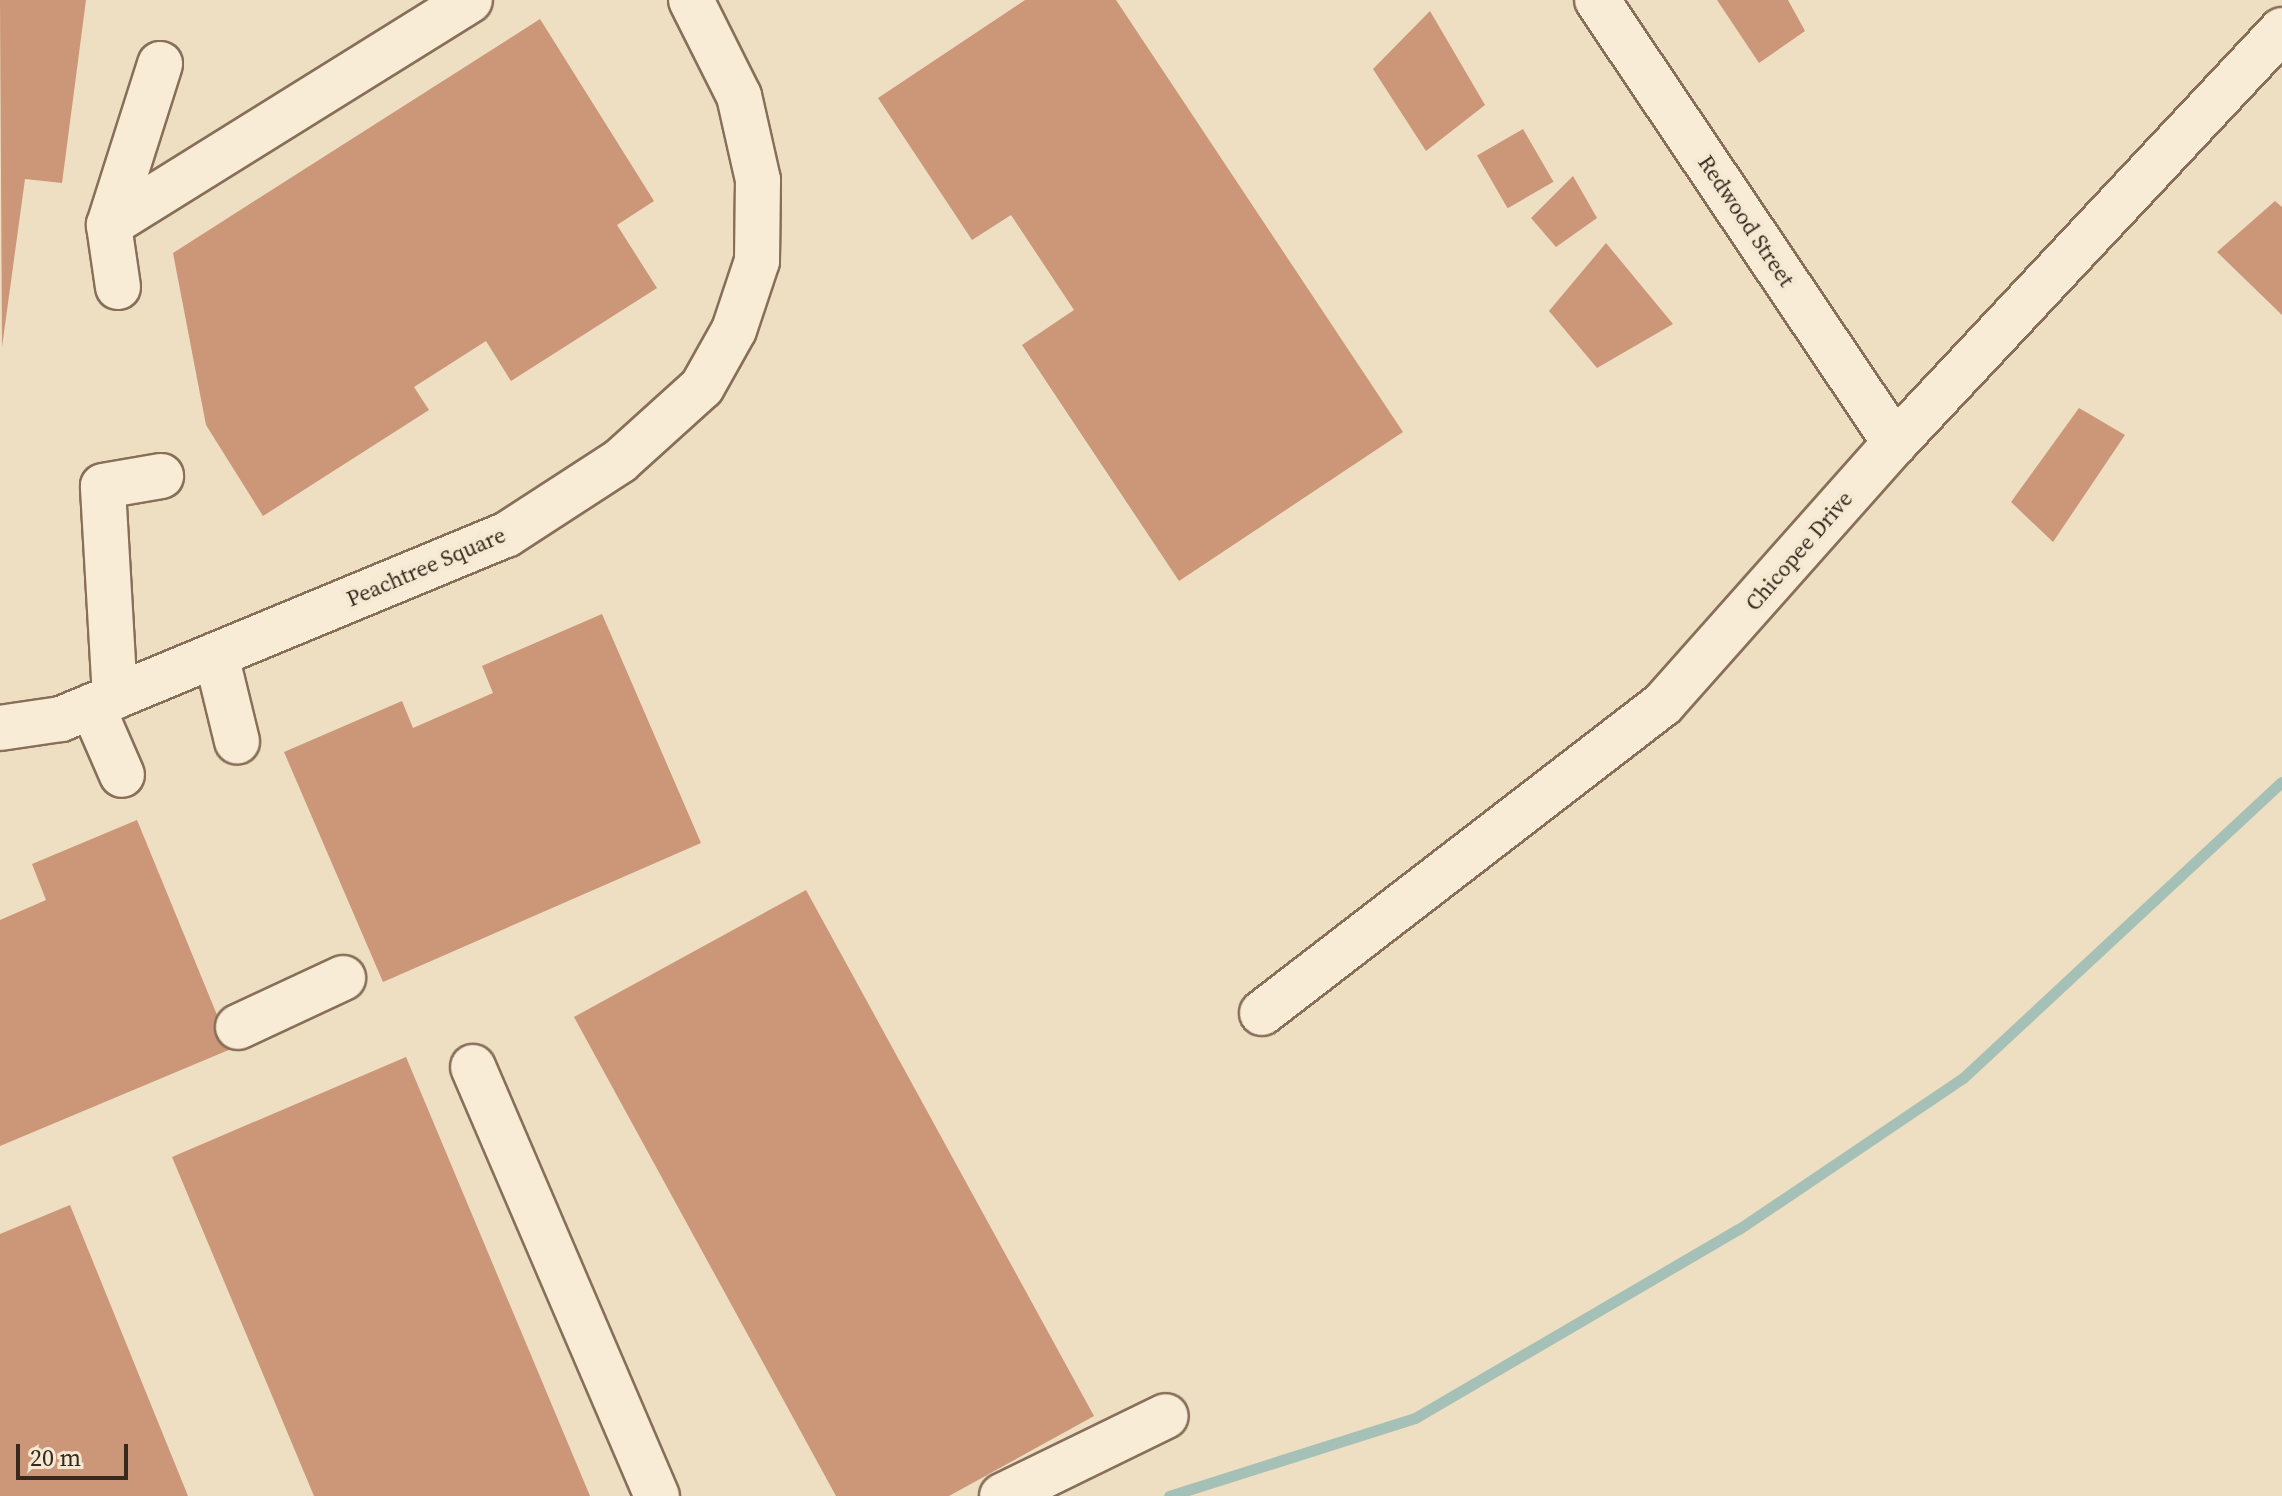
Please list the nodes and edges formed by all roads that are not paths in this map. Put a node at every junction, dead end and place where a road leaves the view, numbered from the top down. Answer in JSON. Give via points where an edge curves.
{"nodes":[{"id":1,"x":470,"y":0,"type":"edge"},
{"id":2,"x":691,"y":0,"type":"edge"},
{"id":3,"x":1597,"y":0,"type":"edge"},
{"id":4,"x":2282,"y":30,"type":"edge"},
{"id":5,"x":160,"y":64,"type":"dead end"},
{"id":6,"x":109,"y":225,"type":"junction"},
{"id":7,"x":118,"y":287,"type":"dead end"},
{"id":8,"x":1895,"y":443,"type":"junction"},
{"id":9,"x":161,"y":476,"type":"dead end"},
{"id":10,"x":216,"y":655,"type":"junction"},
{"id":11,"x":104,"y":701,"type":"junction"},
{"id":12,"x":0,"y":728,"type":"edge"},
{"id":13,"x":237,"y":741,"type":"dead end"},
{"id":14,"x":122,"y":775,"type":"dead end"},
{"id":15,"x":343,"y":978,"type":"dead end"},
{"id":16,"x":1262,"y":1013,"type":"dead end"},
{"id":17,"x":238,"y":1027,"type":"dead end"},
{"id":18,"x":473,"y":1067,"type":"dead end"},
{"id":19,"x":1166,"y":1416,"type":"dead end"},
{"id":20,"x":657,"y":1496,"type":"edge"},
{"id":21,"x":1002,"y":1496,"type":"edge"}],
"edges":[{"from":1,"to":6,"type":"street"},
{"from":2,"to":10,"type":"street","name":"Peachtree Square","via":[[739,96],[758,180],[757,261],[734,330],[702,387],[620,461],[506,535]]},
{"from":3,"to":8,"type":"street","name":"Redwood Street"},
{"from":4,"to":8,"type":"street","name":"Chicopee Drive"},
{"from":5,"to":6,"type":"street"},
{"from":6,"to":7,"type":"street"},
{"from":8,"to":16,"type":"street","name":"Chicopee Drive","via":[[1663,704]]},
{"from":9,"to":11,"type":"street","via":[[103,486]]},
{"from":10,"to":11,"type":"street","name":"Peachtree Square"},
{"from":10,"to":13,"type":"street"},
{"from":11,"to":12,"type":"street","name":"Peachtree Square","via":[[61,719]]},
{"from":11,"to":14,"type":"street"},
{"from":15,"to":17,"type":"street"},
{"from":18,"to":20,"type":"street"},
{"from":19,"to":21,"type":"street"}]}
